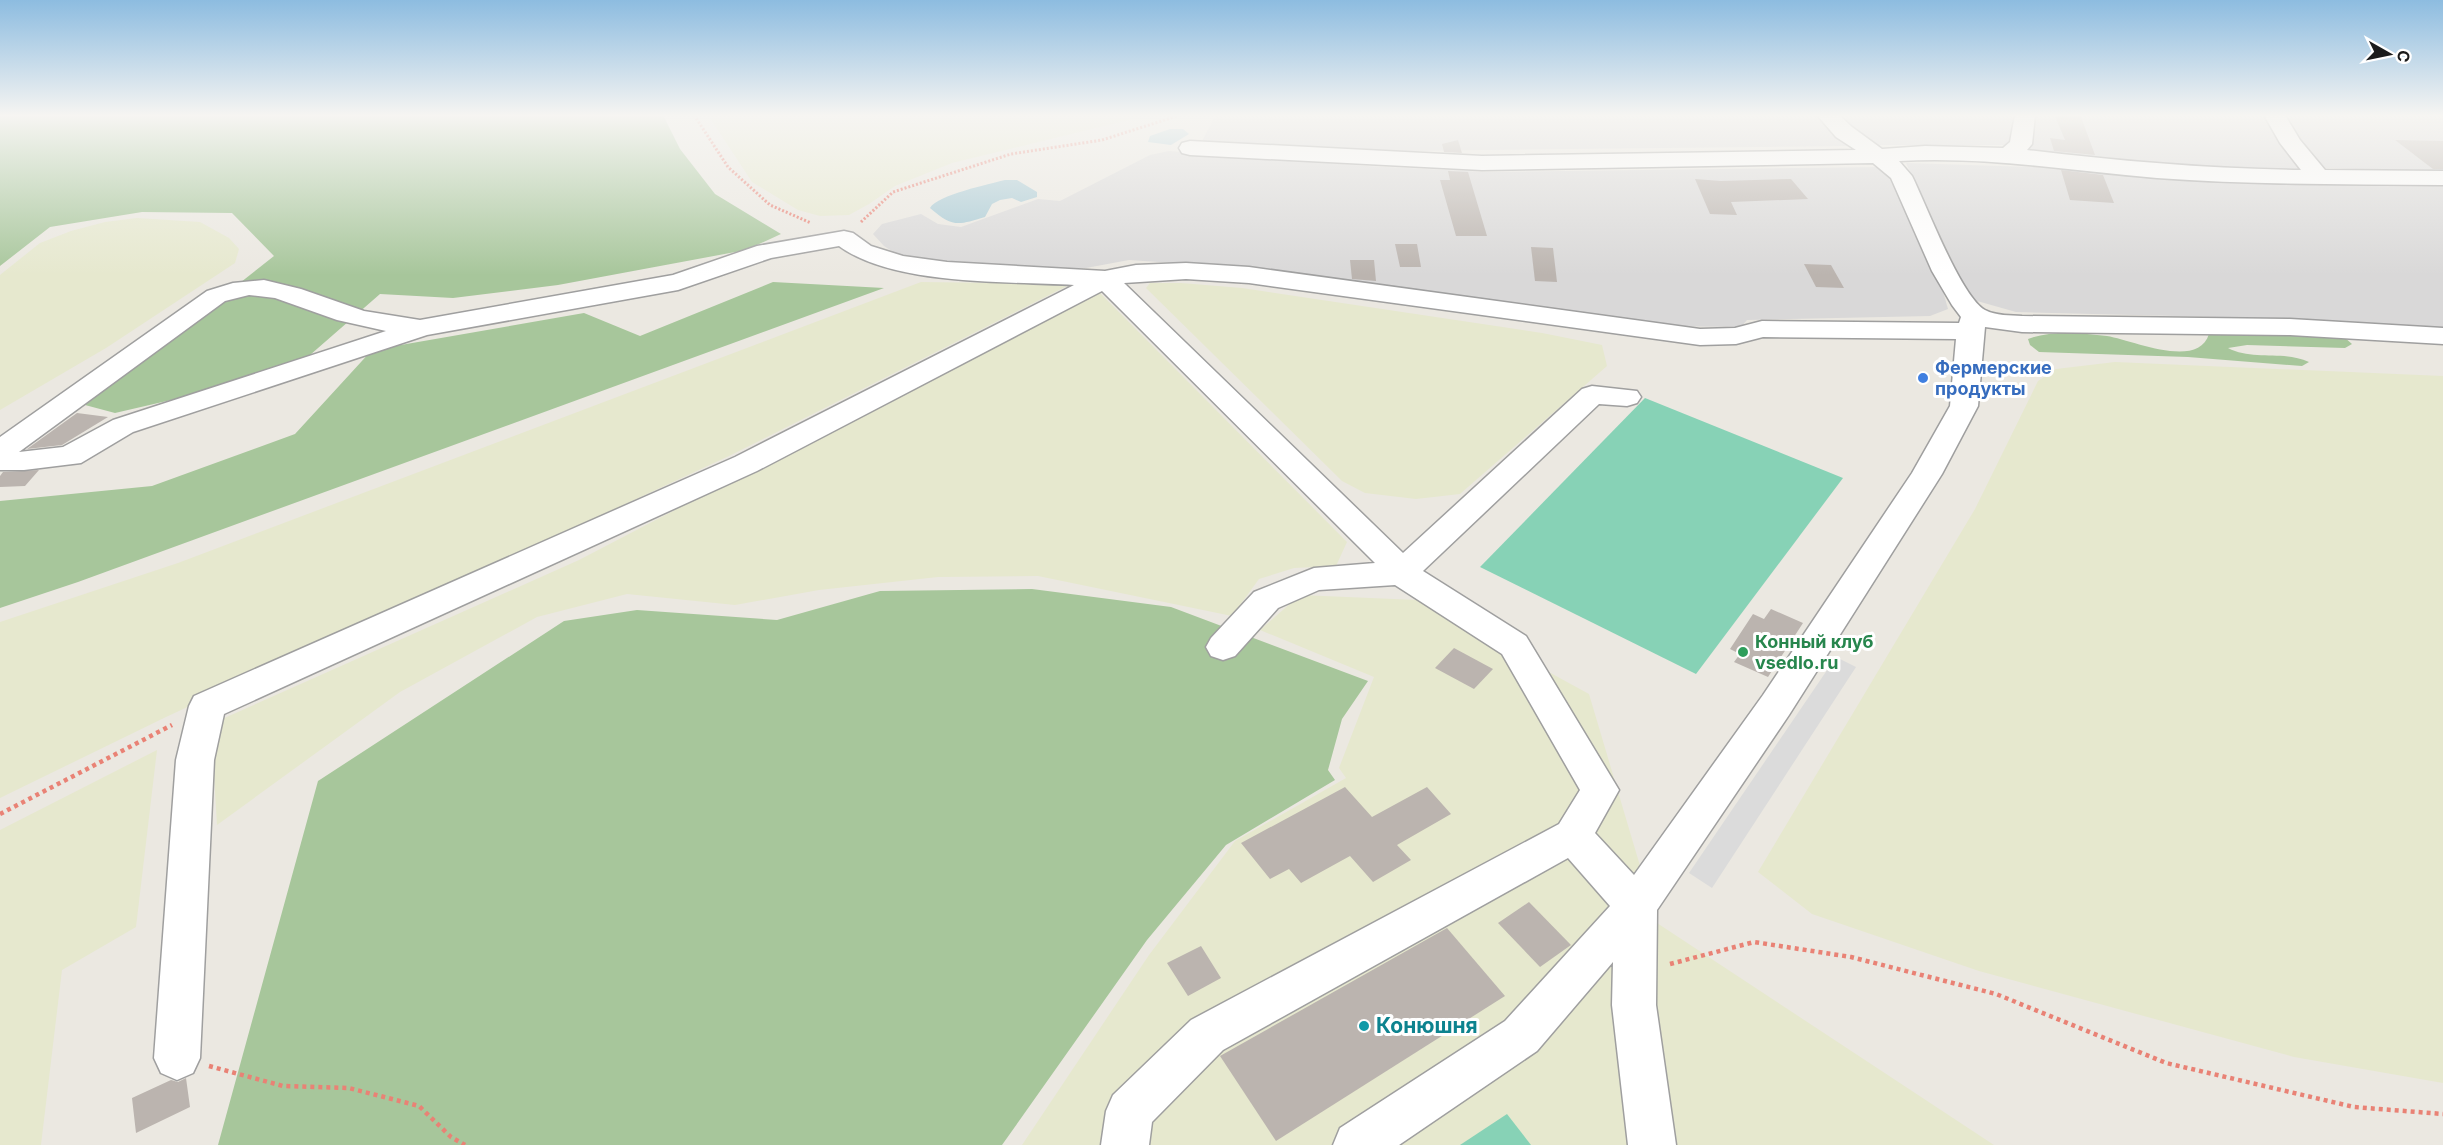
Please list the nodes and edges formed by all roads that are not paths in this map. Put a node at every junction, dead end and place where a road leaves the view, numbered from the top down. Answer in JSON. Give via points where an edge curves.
{"nodes":[{"id":1,"x":1892,"y":168,"type":"edge"},
{"id":2,"x":2124,"y":168,"type":"edge"},
{"id":3,"x":2312,"y":168,"type":"edge"},
{"id":4,"x":2317,"y":175,"type":"junction"},
{"id":5,"x":2443,"y":178,"type":"edge"},
{"id":6,"x":1105,"y":279,"type":"junction"},
{"id":7,"x":1972,"y":323,"type":"junction"},
{"id":8,"x":422,"y":328,"type":"junction"},
{"id":9,"x":2443,"y":336,"type":"edge"},
{"id":10,"x":1627,"y":397,"type":"dead end"},
{"id":11,"x":0,"y":451,"type":"edge"},
{"id":12,"x":0,"y":455,"type":"edge"},
{"id":13,"x":1401,"y":573,"type":"junction"},
{"id":14,"x":1223,"y":647,"type":"dead end"},
{"id":15,"x":1574,"y":836,"type":"junction"},
{"id":16,"x":1636,"y":906,"type":"junction"},
{"id":17,"x":177,"y":1058,"type":"road end"},
{"id":18,"x":1125,"y":1145,"type":"edge"},
{"id":19,"x":1357,"y":1145,"type":"edge"},
{"id":20,"x":1652,"y":1145,"type":"edge"}],
"edges":[{"from":1,"to":7,"type":"street","via":[[1901,176]]},
{"from":2,"to":4,"type":"street","via":[[2227,176]]},
{"from":3,"to":4,"type":"street"},
{"from":4,"to":5,"type":"street"},
{"from":6,"to":7,"type":"street","via":[[1186,271],[1249,275],[1700,337],[1736,336],[1762,328]]},
{"from":6,"to":8,"type":"street","via":[[947,270],[899,263],[862,251],[844,238],[766,251],[678,282]]},
{"from":6,"to":13,"type":"street"},
{"from":6,"to":17,"type":"street","via":[[746,464],[207,706],[195,760]]},
{"from":7,"to":9,"type":"street","via":[[2105,325],[2144,338],[2178,339],[2189,336],[2197,326]]},
{"from":7,"to":16,"type":"street","via":[[1964,406],[1927,474],[1776,705]]},
{"from":8,"to":11,"type":"street","via":[[374,322],[279,289],[230,290],[216,296]]},
{"from":8,"to":12,"type":"street","via":[[123,426],[70,456],[3,461]]},
{"from":10,"to":13,"type":"street","via":[[1592,395]]},
{"from":13,"to":14,"type":"street","via":[[1314,579],[1266,600]]},
{"from":13,"to":15,"type":"street","via":[[1514,645],[1600,790]]},
{"from":15,"to":16,"type":"street"},
{"from":15,"to":18,"type":"street","via":[[1207,1035],[1130,1112]]},
{"from":16,"to":19,"type":"street","via":[[1521,1036]]},
{"from":16,"to":20,"type":"street","via":[[1634,1005]]}]}
